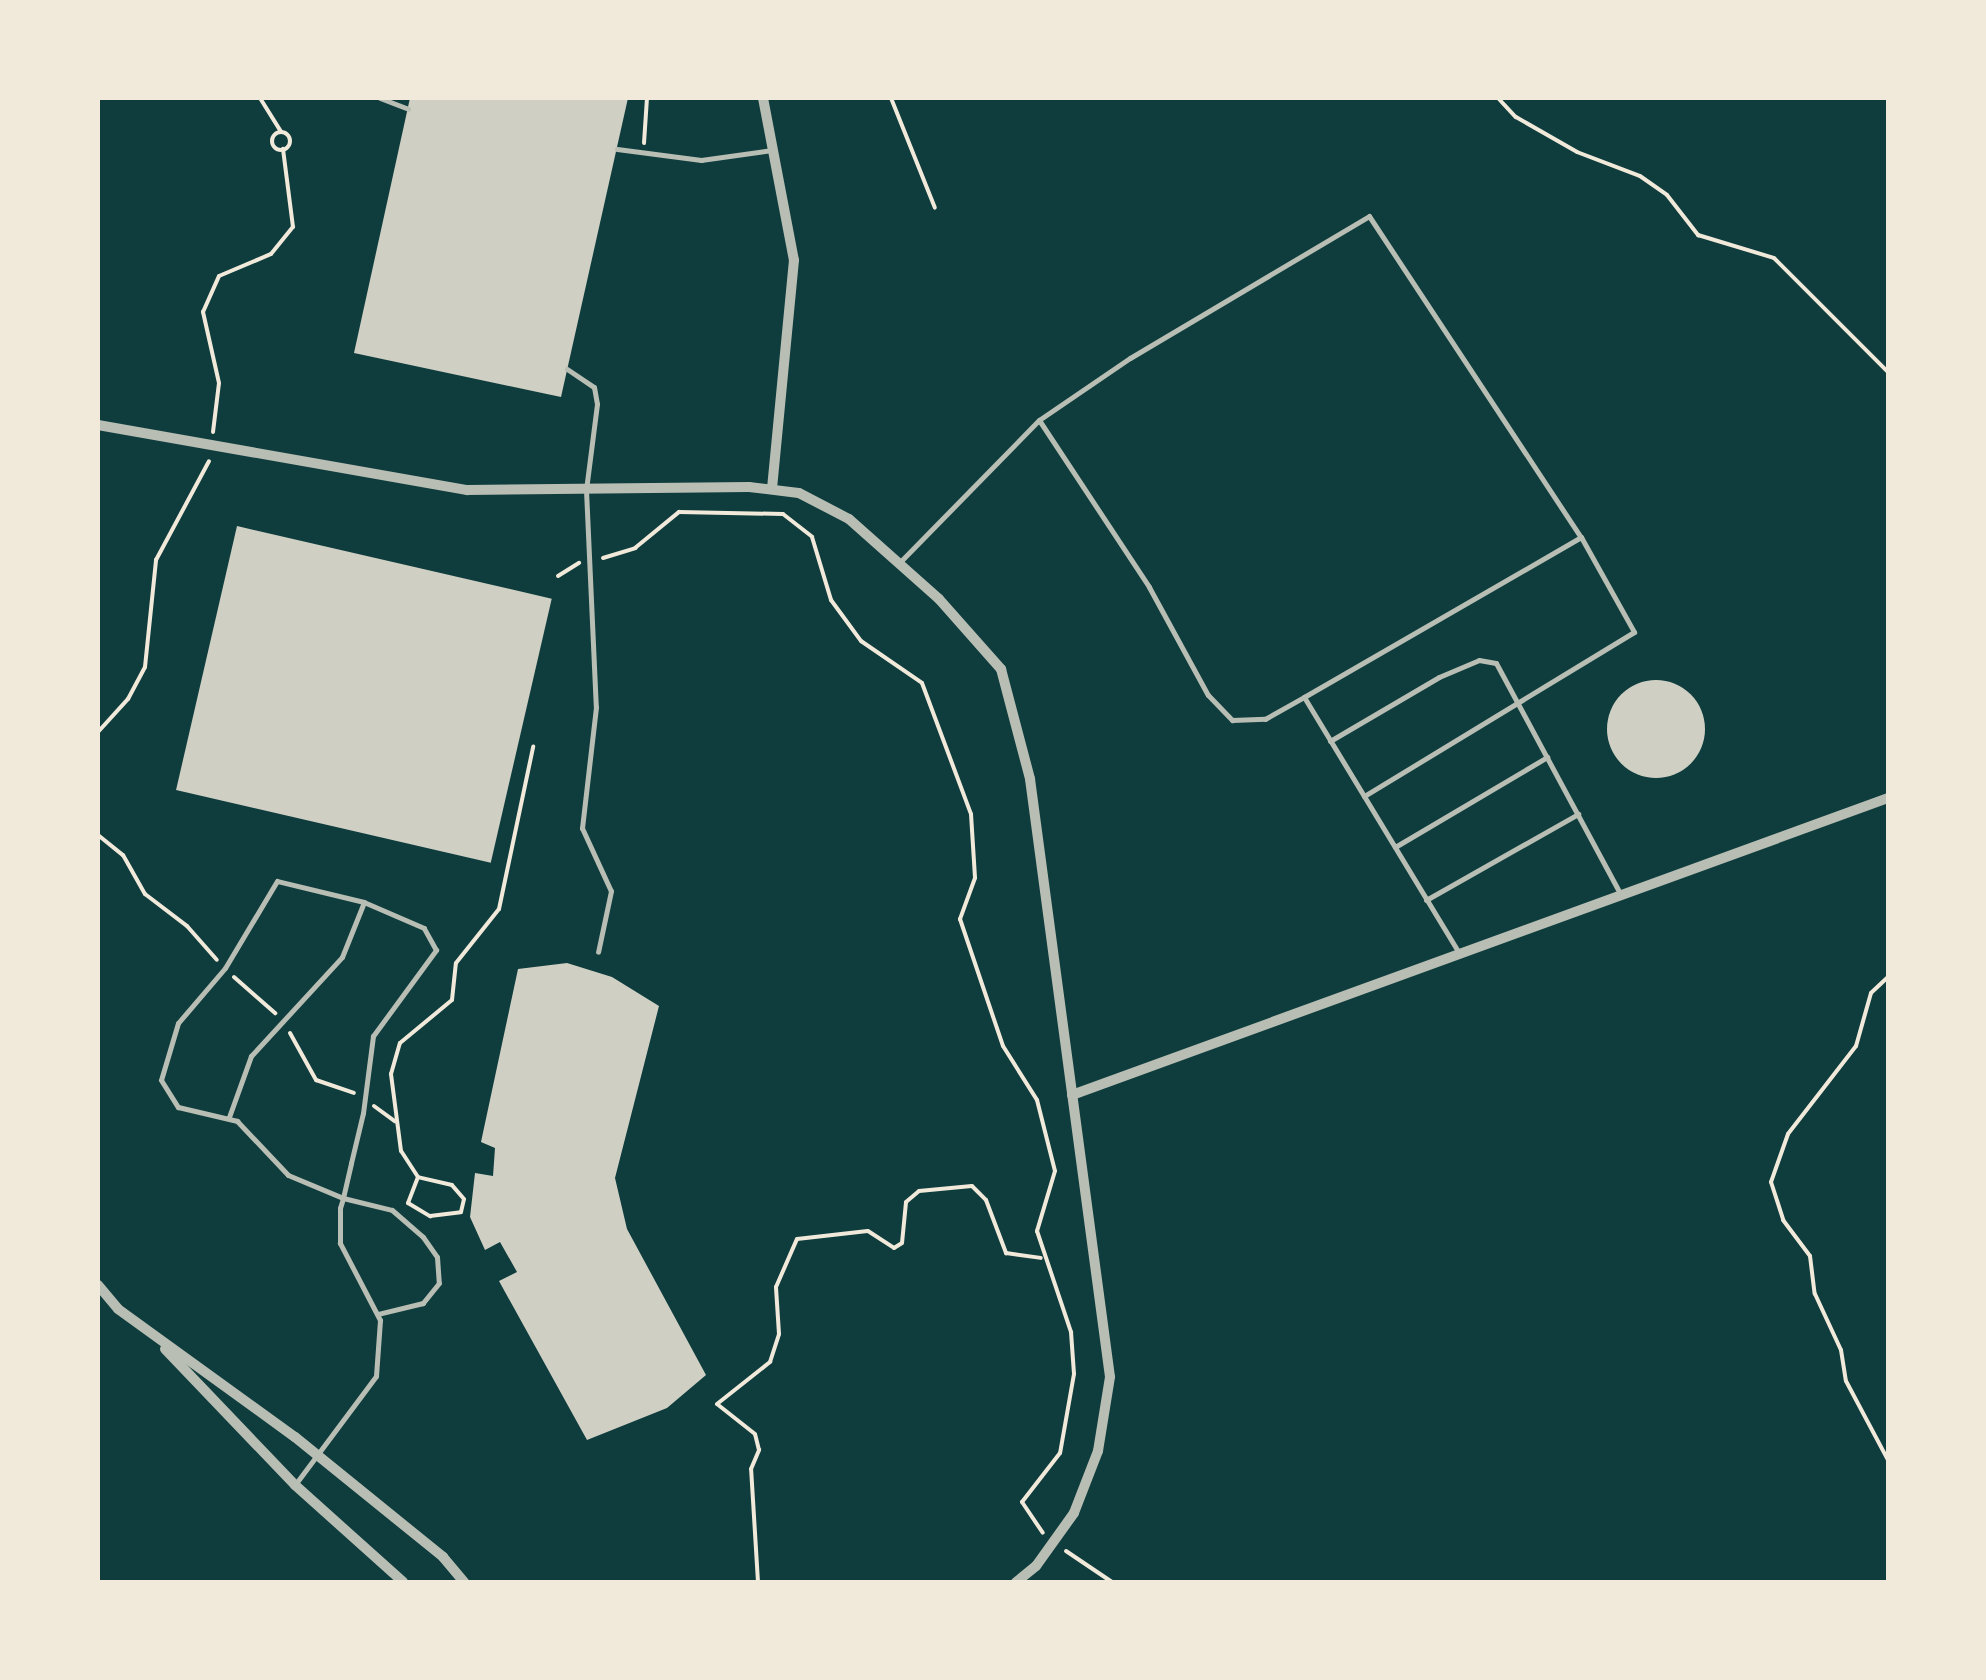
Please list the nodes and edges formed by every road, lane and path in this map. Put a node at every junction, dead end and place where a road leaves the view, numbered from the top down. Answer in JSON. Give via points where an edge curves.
{"nodes":[{"id":1,"x":260,"y":98,"type":"edge"},
{"id":2,"x":380,"y":98,"type":"edge"},
{"id":3,"x":647,"y":98,"type":"edge"},
{"id":4,"x":763,"y":98,"type":"edge"},
{"id":5,"x":891,"y":98,"type":"edge"},
{"id":6,"x":1498,"y":98,"type":"edge"},
{"id":7,"x":408,"y":110,"type":"dead end"},
{"id":8,"x":281,"y":132,"type":"dead end"},
{"id":9,"x":617,"y":149,"type":"dead end"},
{"id":10,"x":772,"y":150,"type":"junction"},
{"id":11,"x":644,"y":155,"type":"junction"},
{"id":12,"x":935,"y":208,"type":"dead end"},
{"id":13,"x":567,"y":369,"type":"dead end"},
{"id":14,"x":1888,"y":372,"type":"edge"},
{"id":15,"x":1040,"y":420,"type":"junction"},
{"id":16,"x":98,"y":425,"type":"edge"},
{"id":17,"x":772,"y":487,"type":"junction"},
{"id":18,"x":586,"y":490,"type":"junction"},
{"id":19,"x":1581,"y":537,"type":"junction"},
{"id":20,"x":594,"y":560,"type":"junction"},
{"id":21,"x":899,"y":564,"type":"junction"},
{"id":22,"x":558,"y":576,"type":"dead end"},
{"id":23,"x":1304,"y":697,"type":"junction"},
{"id":24,"x":1520,"y":706,"type":"junction"},
{"id":25,"x":1330,"y":741,"type":"junction"},
{"id":26,"x":532,"y":746,"type":"dead end"},
{"id":27,"x":1548,"y":757,"type":"junction"},
{"id":28,"x":1364,"y":796,"type":"junction"},
{"id":29,"x":1888,"y":798,"type":"edge"},
{"id":30,"x":1578,"y":814,"type":"junction"},
{"id":31,"x":98,"y":835,"type":"edge"},
{"id":32,"x":1395,"y":847,"type":"junction"},
{"id":33,"x":1621,"y":896,"type":"junction"},
{"id":34,"x":1426,"y":900,"type":"junction"},
{"id":35,"x":364,"y":902,"type":"junction"},
{"id":36,"x":598,"y":952,"type":"dead end"},
{"id":37,"x":1460,"y":955,"type":"junction"},
{"id":38,"x":224,"y":968,"type":"junction"},
{"id":39,"x":1888,"y":977,"type":"edge"},
{"id":40,"x":281,"y":1021,"type":"junction"},
{"id":41,"x":1072,"y":1095,"type":"junction"},
{"id":42,"x":365,"y":1100,"type":"junction"},
{"id":43,"x":229,"y":1117,"type":"junction"},
{"id":44,"x":396,"y":1122,"type":"junction"},
{"id":45,"x":418,"y":1177,"type":"junction"},
{"id":46,"x":342,"y":1198,"type":"junction"},
{"id":47,"x":1044,"y":1258,"type":"junction"},
{"id":48,"x":98,"y":1285,"type":"edge"},
{"id":49,"x":378,"y":1314,"type":"junction"},
{"id":50,"x":159,"y":1340,"type":"junction"},
{"id":51,"x":318,"y":1456,"type":"junction"},
{"id":52,"x":1888,"y":1460,"type":"edge"},
{"id":53,"x":295,"y":1485,"type":"junction"},
{"id":54,"x":1056,"y":1543,"type":"junction"},
{"id":55,"x":1036,"y":1566,"type":"junction"},
{"id":56,"x":403,"y":1582,"type":"edge"},
{"id":57,"x":464,"y":1582,"type":"edge"},
{"id":58,"x":758,"y":1582,"type":"edge"},
{"id":59,"x":1016,"y":1582,"type":"edge"},
{"id":60,"x":1032,"y":1582,"type":"edge"},
{"id":61,"x":1112,"y":1582,"type":"edge"}],
"edges":[{"from":1,"to":8,"type":"path"},
{"from":2,"to":7,"type":"lane"},
{"from":3,"to":11,"type":"path"},
{"from":4,"to":10,"type":"street"},
{"from":5,"to":12,"type":"path"},
{"from":6,"to":14,"type":"path","via":[[1516,117],[1576,152],[1640,176],[1667,195],[1698,235],[1774,258]]},
{"from":9,"to":11,"type":"lane"},
{"from":10,"to":11,"type":"lane","via":[[701,160]]},
{"from":10,"to":17,"type":"street","via":[[794,260]]},
{"from":13,"to":18,"type":"lane","via":[[594,387]]},
{"from":15,"to":19,"type":"lane","via":[[1130,358],[1369,216]]},
{"from":15,"to":21,"type":"lane"},
{"from":15,"to":23,"type":"lane","via":[[1149,587],[1208,695],[1232,720],[1264,719]]},
{"from":16,"to":18,"type":"street","via":[[466,490]]},
{"from":17,"to":18,"type":"street"},
{"from":17,"to":21,"type":"street","via":[[822,502]]},
{"from":18,"to":20,"type":"lane"},
{"from":19,"to":23,"type":"lane"},
{"from":19,"to":24,"type":"lane","via":[[1634,632]]},
{"from":20,"to":22,"type":"path"},
{"from":20,"to":36,"type":"lane","via":[[596,707],[582,828],[611,891]]},
{"from":20,"to":47,"type":"path","via":[[636,548],[679,512],[783,514],[812,536],[831,600],[861,641],[922,683],[970,814],[974,878],[960,918],[1003,1046],[1037,1100],[1055,1171],[1038,1214]]},
{"from":21,"to":41,"type":"street","via":[[1001,670],[1014,704]]},
{"from":23,"to":25,"type":"lane"},
{"from":24,"to":25,"type":"lane","via":[[1496,663],[1479,660]]},
{"from":24,"to":27,"type":"lane"},
{"from":24,"to":28,"type":"lane"},
{"from":25,"to":28,"type":"lane"},
{"from":26,"to":44,"type":"path","via":[[499,908],[456,964],[452,1000],[400,1044],[391,1074]]},
{"from":27,"to":30,"type":"lane"},
{"from":27,"to":32,"type":"lane"},
{"from":28,"to":32,"type":"lane"},
{"from":29,"to":33,"type":"street"},
{"from":30,"to":33,"type":"lane"},
{"from":30,"to":34,"type":"lane"},
{"from":31,"to":38,"type":"path","via":[[123,855],[144,894],[187,926]]},
{"from":32,"to":34,"type":"lane"},
{"from":33,"to":37,"type":"street"},
{"from":34,"to":37,"type":"lane"},
{"from":35,"to":38,"type":"lane","via":[[270,883]]},
{"from":35,"to":40,"type":"lane","via":[[342,957]]},
{"from":35,"to":42,"type":"lane","via":[[424,928],[436,950],[373,1036]]},
{"from":37,"to":41,"type":"street"},
{"from":38,"to":40,"type":"path"},
{"from":38,"to":43,"type":"lane","via":[[178,1023],[161,1080],[178,1107]]},
{"from":39,"to":52,"type":"path","via":[[1872,993],[1856,1046],[1788,1134],[1771,1182],[1783,1220],[1810,1256],[1815,1294],[1842,1350],[1846,1381]]},
{"from":40,"to":42,"type":"path","via":[[316,1080]]},
{"from":40,"to":43,"type":"lane","via":[[250,1056]]},
{"from":41,"to":54,"type":"street","via":[[1110,1377],[1098,1450]]},
{"from":42,"to":44,"type":"path"},
{"from":42,"to":46,"type":"lane"},
{"from":43,"to":46,"type":"lane","via":[[288,1175]]},
{"from":44,"to":45,"type":"path","via":[[401,1151]]},
{"from":45,"to":45,"type":"path","via":[[452,1185],[464,1200],[461,1212],[430,1216],[408,1202]]},
{"from":46,"to":49,"type":"lane","via":[[340,1243]]},
{"from":46,"to":49,"type":"lane","via":[[392,1210],[437,1258],[439,1284],[423,1303]]},
{"from":47,"to":54,"type":"path","via":[[1070,1332],[1072,1412],[1060,1453],[1022,1502]]},
{"from":47,"to":58,"type":"path","via":[[1020,1260],[1006,1253],[986,1200],[972,1186],[920,1191],[906,1202],[902,1243],[894,1248],[868,1231],[797,1239],[776,1286],[780,1334],[770,1362],[717,1404],[755,1434],[759,1450],[751,1470]]},
{"from":48,"to":50,"type":"street"},
{"from":49,"to":51,"type":"lane","via":[[382,1349],[376,1376]]},
{"from":50,"to":51,"type":"street"},
{"from":50,"to":53,"type":"street"},
{"from":51,"to":53,"type":"lane"},
{"from":51,"to":57,"type":"street","via":[[443,1556]]},
{"from":53,"to":56,"type":"street"},
{"from":54,"to":55,"type":"street"},
{"from":54,"to":61,"type":"path"},
{"from":55,"to":59,"type":"street"},
{"from":55,"to":60,"type":"street"}]}
